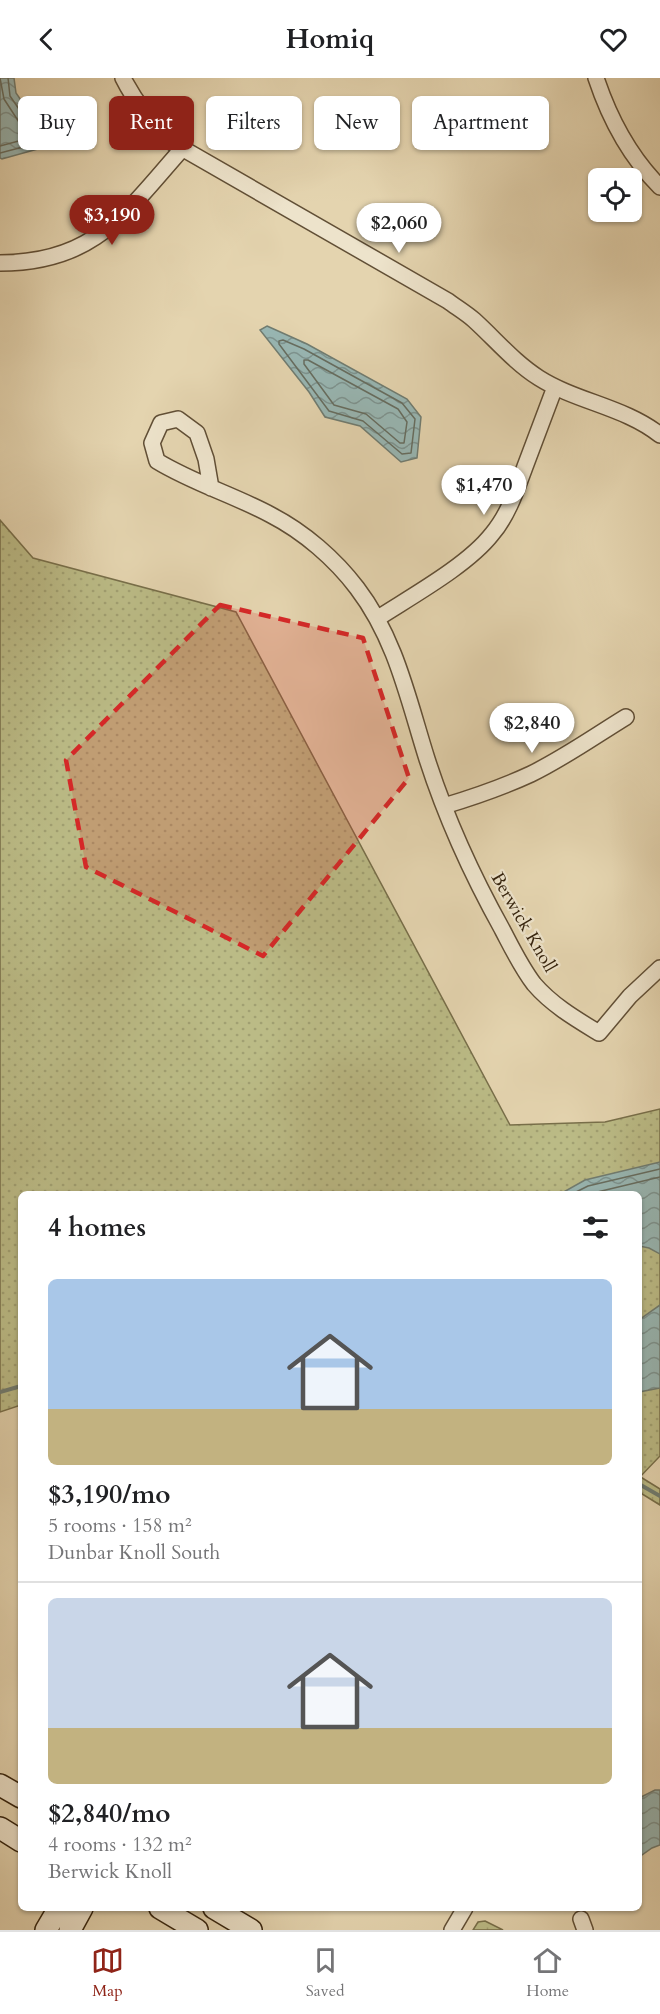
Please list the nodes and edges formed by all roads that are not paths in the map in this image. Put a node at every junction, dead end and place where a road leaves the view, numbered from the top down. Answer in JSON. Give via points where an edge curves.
{"nodes":[{"id":1,"x":123,"y":78,"type":"edge"},
{"id":2,"x":596,"y":78,"type":"edge"},
{"id":3,"x":132,"y":96,"type":"edge"},
{"id":4,"x":180,"y":150,"type":"edge"},
{"id":5,"x":185,"y":150,"type":"edge"},
{"id":6,"x":660,"y":187,"type":"edge"},
{"id":7,"x":0,"y":263,"type":"edge"},
{"id":8,"x":555,"y":387,"type":"junction"},
{"id":9,"x":660,"y":435,"type":"edge"},
{"id":10,"x":211,"y":488,"type":"junction"},
{"id":11,"x":378,"y":618,"type":"junction"},
{"id":12,"x":626,"y":717,"type":"dead end"},
{"id":13,"x":444,"y":806,"type":"junction"},
{"id":14,"x":660,"y":968,"type":"edge"},
{"id":15,"x":0,"y":1785,"type":"edge"},
{"id":16,"x":18,"y":1795,"type":"edge"},
{"id":17,"x":0,"y":1816,"type":"edge"},
{"id":18,"x":18,"y":1826,"type":"edge"},
{"id":19,"x":0,"y":1828,"type":"edge"},
{"id":20,"x":18,"y":1839,"type":"edge"},
{"id":21,"x":50,"y":1911,"type":"edge"},
{"id":22,"x":56,"y":1911,"type":"edge"},
{"id":23,"x":80,"y":1911,"type":"edge"},
{"id":24,"x":165,"y":1911,"type":"edge"},
{"id":25,"x":219,"y":1911,"type":"edge"},
{"id":26,"x":463,"y":1911,"type":"edge"},
{"id":27,"x":45,"y":1930,"type":"edge"},
{"id":28,"x":70,"y":1930,"type":"edge"},
{"id":29,"x":197,"y":1930,"type":"edge"},
{"id":30,"x":251,"y":1930,"type":"edge"},
{"id":31,"x":452,"y":1930,"type":"edge"}],
"edges":[{"from":1,"to":3,"type":"street"},
{"from":2,"to":6,"type":"street","via":[[625,145]]},
{"from":4,"to":7,"type":"street","via":[[127,211],[80,247],[53,258]]},
{"from":5,"to":8,"type":"street","via":[[448,301],[473,319],[515,361]]},
{"from":8,"to":9,"type":"street","via":[[623,413]]},
{"from":8,"to":11,"type":"street","via":[[516,491],[492,535],[455,567]]},
{"from":10,"to":10,"type":"street","name":"Berwick Knoll","via":[[157,461],[152,443],[161,423],[178,419],[197,433]]},
{"from":10,"to":11,"type":"street","name":"Berwick Knoll","via":[[273,516],[303,536],[332,560]]},
{"from":11,"to":13,"type":"street","name":"Berwick Knoll","via":[[404,679]]},
{"from":12,"to":13,"type":"street","via":[[533,773]]},
{"from":13,"to":14,"type":"street","name":"Berwick Knoll","via":[[522,966],[535,984],[570,1016],[598,1033]]},
{"from":15,"to":16,"type":"main road"},
{"from":17,"to":18,"type":"main road"},
{"from":19,"to":20,"type":"main road"},
{"from":21,"to":27,"type":"main road"},
{"from":22,"to":27,"type":"main road"},
{"from":23,"to":28,"type":"main road"},
{"from":24,"to":29,"type":"main road"},
{"from":25,"to":30,"type":"main road"},
{"from":26,"to":31,"type":"street"}]}
